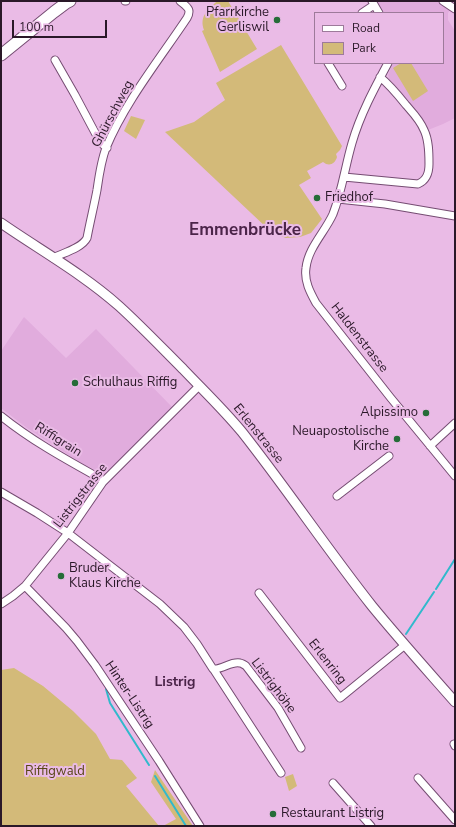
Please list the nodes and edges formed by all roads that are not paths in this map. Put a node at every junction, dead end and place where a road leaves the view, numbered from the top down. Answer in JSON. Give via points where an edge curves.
{"nodes":[{"id":1,"x":180,"y":1,"type":"edge"},
{"id":2,"x":443,"y":1,"type":"edge"},
{"id":3,"x":68,"y":2,"type":"edge"},
{"id":4,"x":373,"y":3,"type":"edge"},
{"id":5,"x":455,"y":9,"type":"edge"},
{"id":6,"x":363,"y":12,"type":"edge"},
{"id":7,"x":378,"y":12,"type":"edge"},
{"id":8,"x":1,"y":55,"type":"edge"},
{"id":9,"x":55,"y":60,"type":"dead end"},
{"id":10,"x":329,"y":64,"type":"edge"},
{"id":11,"x":387,"y":64,"type":"edge"},
{"id":12,"x":380,"y":77,"type":"junction"},
{"id":13,"x":342,"y":86,"type":"dead end"},
{"id":14,"x":107,"y":148,"type":"junction"},
{"id":15,"x":344,"y":177,"type":"junction"},
{"id":16,"x":338,"y":199,"type":"junction"},
{"id":17,"x":455,"y":216,"type":"edge"},
{"id":18,"x":1,"y":224,"type":"edge"},
{"id":19,"x":52,"y":258,"type":"junction"},
{"id":20,"x":199,"y":386,"type":"junction"},
{"id":21,"x":1,"y":416,"type":"edge"},
{"id":22,"x":455,"y":423,"type":"edge"},
{"id":23,"x":430,"y":446,"type":"junction"},
{"id":24,"x":389,"y":456,"type":"dead end"},
{"id":25,"x":455,"y":476,"type":"edge"},
{"id":26,"x":103,"y":482,"type":"junction"},
{"id":27,"x":1,"y":492,"type":"edge"},
{"id":28,"x":337,"y":496,"type":"dead end"},
{"id":29,"x":68,"y":533,"type":"junction"},
{"id":30,"x":25,"y":586,"type":"junction"},
{"id":31,"x":259,"y":593,"type":"dead end"},
{"id":32,"x":1,"y":604,"type":"edge"},
{"id":33,"x":405,"y":645,"type":"junction"},
{"id":34,"x":214,"y":670,"type":"junction"},
{"id":35,"x":455,"y":702,"type":"edge"},
{"id":36,"x":301,"y":748,"type":"dead end"},
{"id":37,"x":281,"y":773,"type":"dead end"},
{"id":38,"x":418,"y":778,"type":"dead end"},
{"id":39,"x":333,"y":783,"type":"dead end"},
{"id":40,"x":455,"y":820,"type":"edge"},
{"id":41,"x":200,"y":826,"type":"edge"},
{"id":42,"x":370,"y":826,"type":"edge"}],
"edges":[{"from":1,"to":14,"type":"street","name":"Ghürschweg","via":[[190,14],[132,100]]},
{"from":2,"to":5,"type":"street"},
{"from":3,"to":8,"type":"main road"},
{"from":4,"to":6,"type":"street"},
{"from":4,"to":7,"type":"street"},
{"from":9,"to":14,"type":"street","via":[[100,142]]},
{"from":10,"to":13,"type":"street"},
{"from":11,"to":12,"type":"street","name":"Haldenstrasse"},
{"from":12,"to":15,"type":"street","name":"Haldenstrasse","via":[[359,122]]},
{"from":12,"to":15,"type":"street","via":[[419,120],[425,131],[429,166],[427,177],[418,184]]},
{"from":14,"to":19,"type":"street","name":"Ghürschweg","via":[[101,163],[87,238],[80,246]]},
{"from":15,"to":16,"type":"street","name":"Haldenstrasse"},
{"from":16,"to":17,"type":"street"},
{"from":16,"to":23,"type":"street","name":"Haldenstrasse","via":[[332,216],[308,258],[308,287],[316,303]]},
{"from":18,"to":19,"type":"street","name":"Erlenstrasse"},
{"from":19,"to":20,"type":"street","name":"Erlenstrasse","via":[[76,272],[117,304]]},
{"from":20,"to":26,"type":"street","name":"Listrigstrasse"},
{"from":20,"to":33,"type":"street","name":"Erlenstrasse","via":[[250,442],[343,568]]},
{"from":21,"to":26,"type":"street","name":"Riffigrain","via":[[45,447]]},
{"from":22,"to":23,"type":"street"},
{"from":23,"to":25,"type":"street","name":"Haldenstrasse"},
{"from":24,"to":28,"type":"street"},
{"from":26,"to":29,"type":"street","name":"Listrigstrasse"},
{"from":27,"to":29,"type":"street"},
{"from":29,"to":30,"type":"street","name":"Listrigstrasse"},
{"from":29,"to":34,"type":"street","via":[[160,604],[190,634]]},
{"from":30,"to":32,"type":"street","name":"Listrigstrasse"},
{"from":30,"to":41,"type":"street","name":"Hinter-Listrig","via":[[73,636],[95,665]]},
{"from":31,"to":33,"type":"street","name":"Erlenring","via":[[340,698]]},
{"from":33,"to":35,"type":"street","name":"Erlenstrasse"},
{"from":34,"to":36,"type":"street","name":"Listrighöhe","via":[[236,663],[246,666],[278,708]]},
{"from":34,"to":37,"type":"street"},
{"from":38,"to":40,"type":"street"},
{"from":39,"to":42,"type":"street"}]}
